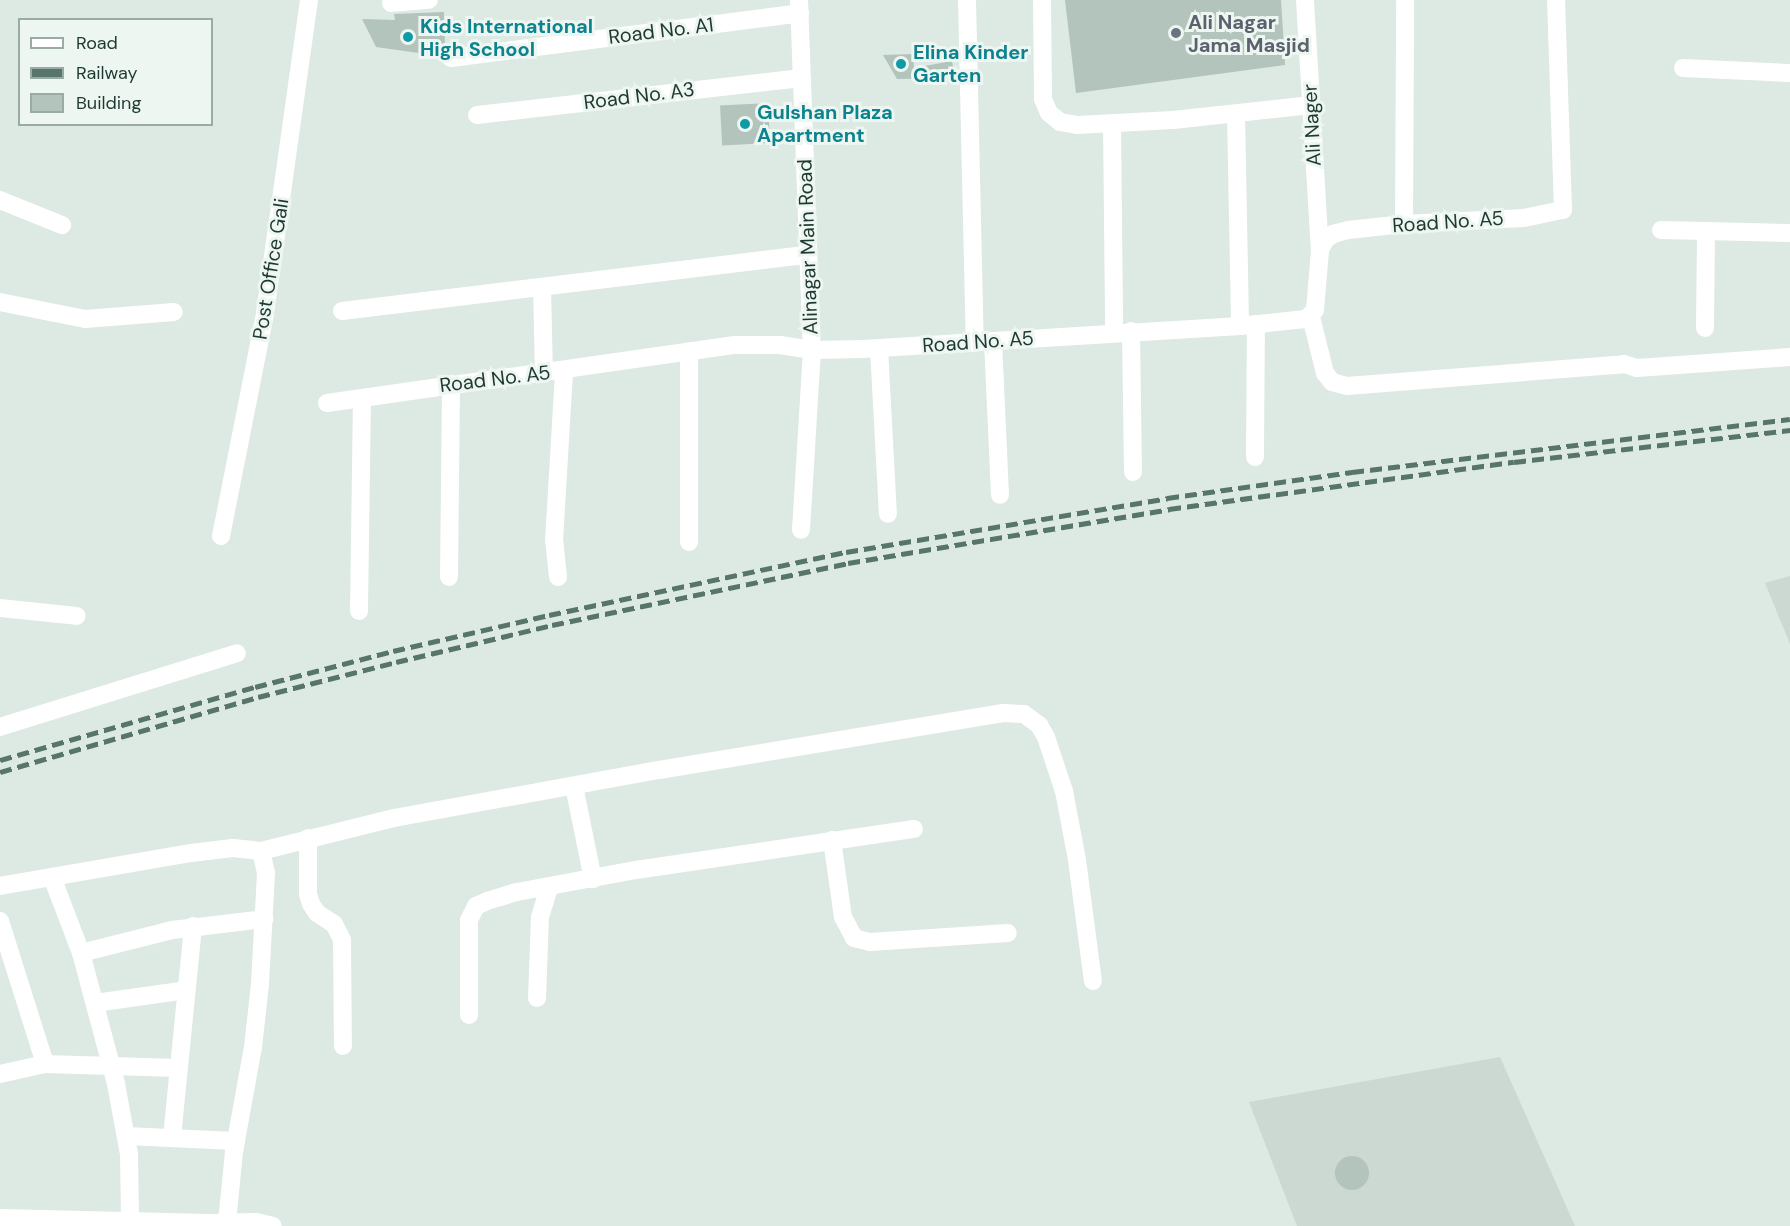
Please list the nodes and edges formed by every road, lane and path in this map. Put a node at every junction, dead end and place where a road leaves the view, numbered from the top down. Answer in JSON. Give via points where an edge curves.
{"nodes":[{"id":1,"x":309,"y":0,"type":"edge"},
{"id":2,"x":429,"y":0,"type":"edge"},
{"id":3,"x":967,"y":0,"type":"edge"},
{"id":4,"x":1042,"y":0,"type":"edge"},
{"id":5,"x":1305,"y":0,"type":"edge"},
{"id":6,"x":1405,"y":0,"type":"edge"},
{"id":7,"x":1556,"y":0,"type":"edge"},
{"id":8,"x":391,"y":3,"type":"dead end"},
{"id":9,"x":799,"y":6,"type":"edge"},
{"id":10,"x":451,"y":58,"type":"dead end"},
{"id":11,"x":1683,"y":68,"type":"dead end"},
{"id":12,"x":1790,"y":73,"type":"edge"},
{"id":13,"x":802,"y":78,"type":"junction"},
{"id":14,"x":1311,"y":105,"type":"junction"},
{"id":15,"x":1236,"y":114,"type":"junction"},
{"id":16,"x":477,"y":115,"type":"dead end"},
{"id":17,"x":1112,"y":124,"type":"junction"},
{"id":18,"x":0,"y":200,"type":"edge"},
{"id":19,"x":1404,"y":224,"type":"junction"},
{"id":20,"x":63,"y":225,"type":"dead end"},
{"id":21,"x":1661,"y":230,"type":"dead end"},
{"id":22,"x":1706,"y":231,"type":"junction"},
{"id":23,"x":1790,"y":233,"type":"edge"},
{"id":24,"x":1320,"y":250,"type":"junction"},
{"id":25,"x":807,"y":255,"type":"junction"},
{"id":26,"x":542,"y":287,"type":"junction"},
{"id":27,"x":0,"y":302,"type":"edge"},
{"id":28,"x":342,"y":311,"type":"dead end"},
{"id":29,"x":174,"y":312,"type":"dead end"},
{"id":30,"x":1311,"y":316,"type":"junction"},
{"id":31,"x":1248,"y":325,"type":"junction"},
{"id":32,"x":1705,"y":328,"type":"dead end"},
{"id":33,"x":1122,"y":332,"type":"junction"},
{"id":34,"x":984,"y":342,"type":"junction"},
{"id":35,"x":879,"y":349,"type":"junction"},
{"id":36,"x":812,"y":350,"type":"junction"},
{"id":37,"x":689,"y":351,"type":"junction"},
{"id":38,"x":1790,"y":357,"type":"edge"},
{"id":39,"x":564,"y":371,"type":"junction"},
{"id":40,"x":544,"y":373,"type":"junction"},
{"id":41,"x":451,"y":384,"type":"junction"},
{"id":42,"x":362,"y":398,"type":"junction"},
{"id":43,"x":327,"y":403,"type":"dead end"},
{"id":44,"x":1255,"y":457,"type":"dead end"},
{"id":45,"x":1134,"y":472,"type":"dead end"},
{"id":46,"x":1000,"y":495,"type":"dead end"},
{"id":47,"x":888,"y":514,"type":"dead end"},
{"id":48,"x":801,"y":530,"type":"dead end"},
{"id":49,"x":221,"y":536,"type":"dead end"},
{"id":50,"x":689,"y":542,"type":"dead end"},
{"id":51,"x":558,"y":577,"type":"dead end"},
{"id":52,"x":449,"y":578,"type":"dead end"},
{"id":53,"x":0,"y":608,"type":"edge"},
{"id":54,"x":359,"y":611,"type":"dead end"},
{"id":55,"x":77,"y":616,"type":"dead end"},
{"id":56,"x":237,"y":653,"type":"dead end"},
{"id":57,"x":0,"y":727,"type":"edge"},
{"id":58,"x":574,"y":786,"type":"junction"},
{"id":59,"x":914,"y":829,"type":"dead end"},
{"id":60,"x":308,"y":838,"type":"junction"},
{"id":61,"x":832,"y":840,"type":"junction"},
{"id":62,"x":261,"y":851,"type":"junction"},
{"id":63,"x":52,"y":877,"type":"junction"},
{"id":64,"x":593,"y":879,"type":"junction"},
{"id":65,"x":0,"y":886,"type":"edge"},
{"id":66,"x":549,"y":887,"type":"junction"},
{"id":67,"x":264,"y":919,"type":"junction"},
{"id":68,"x":0,"y":921,"type":"edge"},
{"id":69,"x":194,"y":927,"type":"junction"},
{"id":70,"x":1008,"y":933,"type":"dead end"},
{"id":71,"x":81,"y":953,"type":"junction"},
{"id":72,"x":1093,"y":981,"type":"dead end"},
{"id":73,"x":186,"y":990,"type":"junction"},
{"id":74,"x":537,"y":998,"type":"dead end"},
{"id":75,"x":95,"y":1003,"type":"junction"},
{"id":76,"x":469,"y":1016,"type":"dead end"},
{"id":77,"x":344,"y":1046,"type":"dead end"},
{"id":78,"x":45,"y":1064,"type":"junction"},
{"id":79,"x":111,"y":1066,"type":"junction"},
{"id":80,"x":178,"y":1068,"type":"junction"},
{"id":81,"x":0,"y":1074,"type":"edge"},
{"id":82,"x":126,"y":1136,"type":"junction"},
{"id":83,"x":172,"y":1137,"type":"junction"},
{"id":84,"x":236,"y":1141,"type":"junction"},
{"id":85,"x":0,"y":1218,"type":"edge"},
{"id":86,"x":130,"y":1221,"type":"junction"},
{"id":87,"x":227,"y":1222,"type":"junction"},
{"id":88,"x":192,"y":1224,"type":"edge"},
{"id":89,"x":273,"y":1226,"type":"edge"}],
"edges":[{"from":1,"to":49,"type":"street","name":"Post Office Gali","via":[[265,313]]},
{"from":2,"to":8,"type":"street"},
{"from":3,"to":34,"type":"street"},
{"from":4,"to":17,"type":"street","via":[[1041,78],[1049,114],[1060,122]]},
{"from":5,"to":14,"type":"street","name":"Ali Nager"},
{"from":6,"to":19,"type":"street"},
{"from":7,"to":19,"type":"street","name":"Road No. A5","via":[[1563,210],[1524,218]]},
{"from":9,"to":10,"type":"street","name":"Road No. A1"},
{"from":9,"to":13,"type":"street","name":"Alinagar Main Road"},
{"from":11,"to":12,"type":"street"},
{"from":13,"to":16,"type":"street","name":"Road No. A3"},
{"from":13,"to":25,"type":"street","name":"Alinagar Main Road"},
{"from":14,"to":15,"type":"street"},
{"from":14,"to":24,"type":"street","name":"Ali Nager"},
{"from":15,"to":17,"type":"street"},
{"from":15,"to":31,"type":"street"},
{"from":17,"to":33,"type":"street"},
{"from":18,"to":20,"type":"street"},
{"from":19,"to":24,"type":"street","name":"Road No. A5","via":[[1333,234]]},
{"from":21,"to":22,"type":"street"},
{"from":22,"to":23,"type":"street"},
{"from":22,"to":32,"type":"street"},
{"from":24,"to":30,"type":"street"},
{"from":25,"to":26,"type":"street"},
{"from":25,"to":36,"type":"street","name":"Alinagar Main Road"},
{"from":26,"to":28,"type":"street"},
{"from":26,"to":40,"type":"street"},
{"from":27,"to":29,"type":"street","via":[[85,319]]},
{"from":30,"to":31,"type":"street","name":"Road No. A5","via":[[1298,321]]},
{"from":30,"to":38,"type":"street","via":[[1325,373],[1332,382],[1347,386],[1624,364],[1637,368]]},
{"from":31,"to":33,"type":"street","name":"Road No. A5"},
{"from":31,"to":44,"type":"street"},
{"from":33,"to":34,"type":"street","name":"Road No. A5"},
{"from":33,"to":45,"type":"street"},
{"from":34,"to":35,"type":"street","name":"Road No. A5"},
{"from":34,"to":46,"type":"street"},
{"from":35,"to":36,"type":"street","name":"Road No. A5"},
{"from":35,"to":47,"type":"street"},
{"from":36,"to":37,"type":"street","name":"Road No. A5","via":[[758,344]]},
{"from":36,"to":48,"type":"street","name":"Alinagar Main Road"},
{"from":37,"to":39,"type":"street","name":"Road No. A5"},
{"from":37,"to":50,"type":"street"},
{"from":39,"to":40,"type":"street","name":"Road No. A5"},
{"from":39,"to":51,"type":"street","via":[[554,541]]},
{"from":40,"to":41,"type":"street","name":"Road No. A5"},
{"from":41,"to":42,"type":"street","name":"Road No. A5"},
{"from":41,"to":52,"type":"street"},
{"from":42,"to":43,"type":"street","name":"Road No. A5"},
{"from":42,"to":54,"type":"street"},
{"from":53,"to":55,"type":"street"},
{"from":56,"to":57,"type":"street"},
{"from":58,"to":60,"type":"street","via":[[394,818]]},
{"from":58,"to":64,"type":"street"},
{"from":58,"to":72,"type":"street","via":[[1003,713],[1024,714],[1039,725],[1046,738],[1064,791]]},
{"from":59,"to":61,"type":"street"},
{"from":60,"to":62,"type":"street"},
{"from":60,"to":77,"type":"street","via":[[311,904],[334,924],[342,940]]},
{"from":61,"to":64,"type":"street"},
{"from":61,"to":70,"type":"street","via":[[843,917],[854,938],[870,942]]},
{"from":62,"to":63,"type":"street","via":[[191,853]]},
{"from":62,"to":67,"type":"street","via":[[266,862]]},
{"from":63,"to":65,"type":"street"},
{"from":63,"to":71,"type":"street"},
{"from":64,"to":66,"type":"street"},
{"from":66,"to":74,"type":"street","via":[[540,917]]},
{"from":66,"to":76,"type":"street","via":[[501,896],[471,912]]},
{"from":67,"to":69,"type":"street"},
{"from":67,"to":84,"type":"street","via":[[254,1036]]},
{"from":68,"to":78,"type":"street"},
{"from":69,"to":71,"type":"street"},
{"from":69,"to":73,"type":"street"},
{"from":71,"to":75,"type":"street"},
{"from":73,"to":75,"type":"street"},
{"from":73,"to":80,"type":"street"},
{"from":75,"to":79,"type":"street"},
{"from":78,"to":79,"type":"street"},
{"from":78,"to":81,"type":"street"},
{"from":79,"to":80,"type":"street"},
{"from":79,"to":82,"type":"street"},
{"from":80,"to":83,"type":"street"},
{"from":82,"to":83,"type":"street"},
{"from":82,"to":86,"type":"street"},
{"from":83,"to":84,"type":"street"},
{"from":84,"to":87,"type":"street"},
{"from":85,"to":86,"type":"street"},
{"from":86,"to":88,"type":"street"},
{"from":87,"to":88,"type":"street"},
{"from":87,"to":89,"type":"street"}]}
